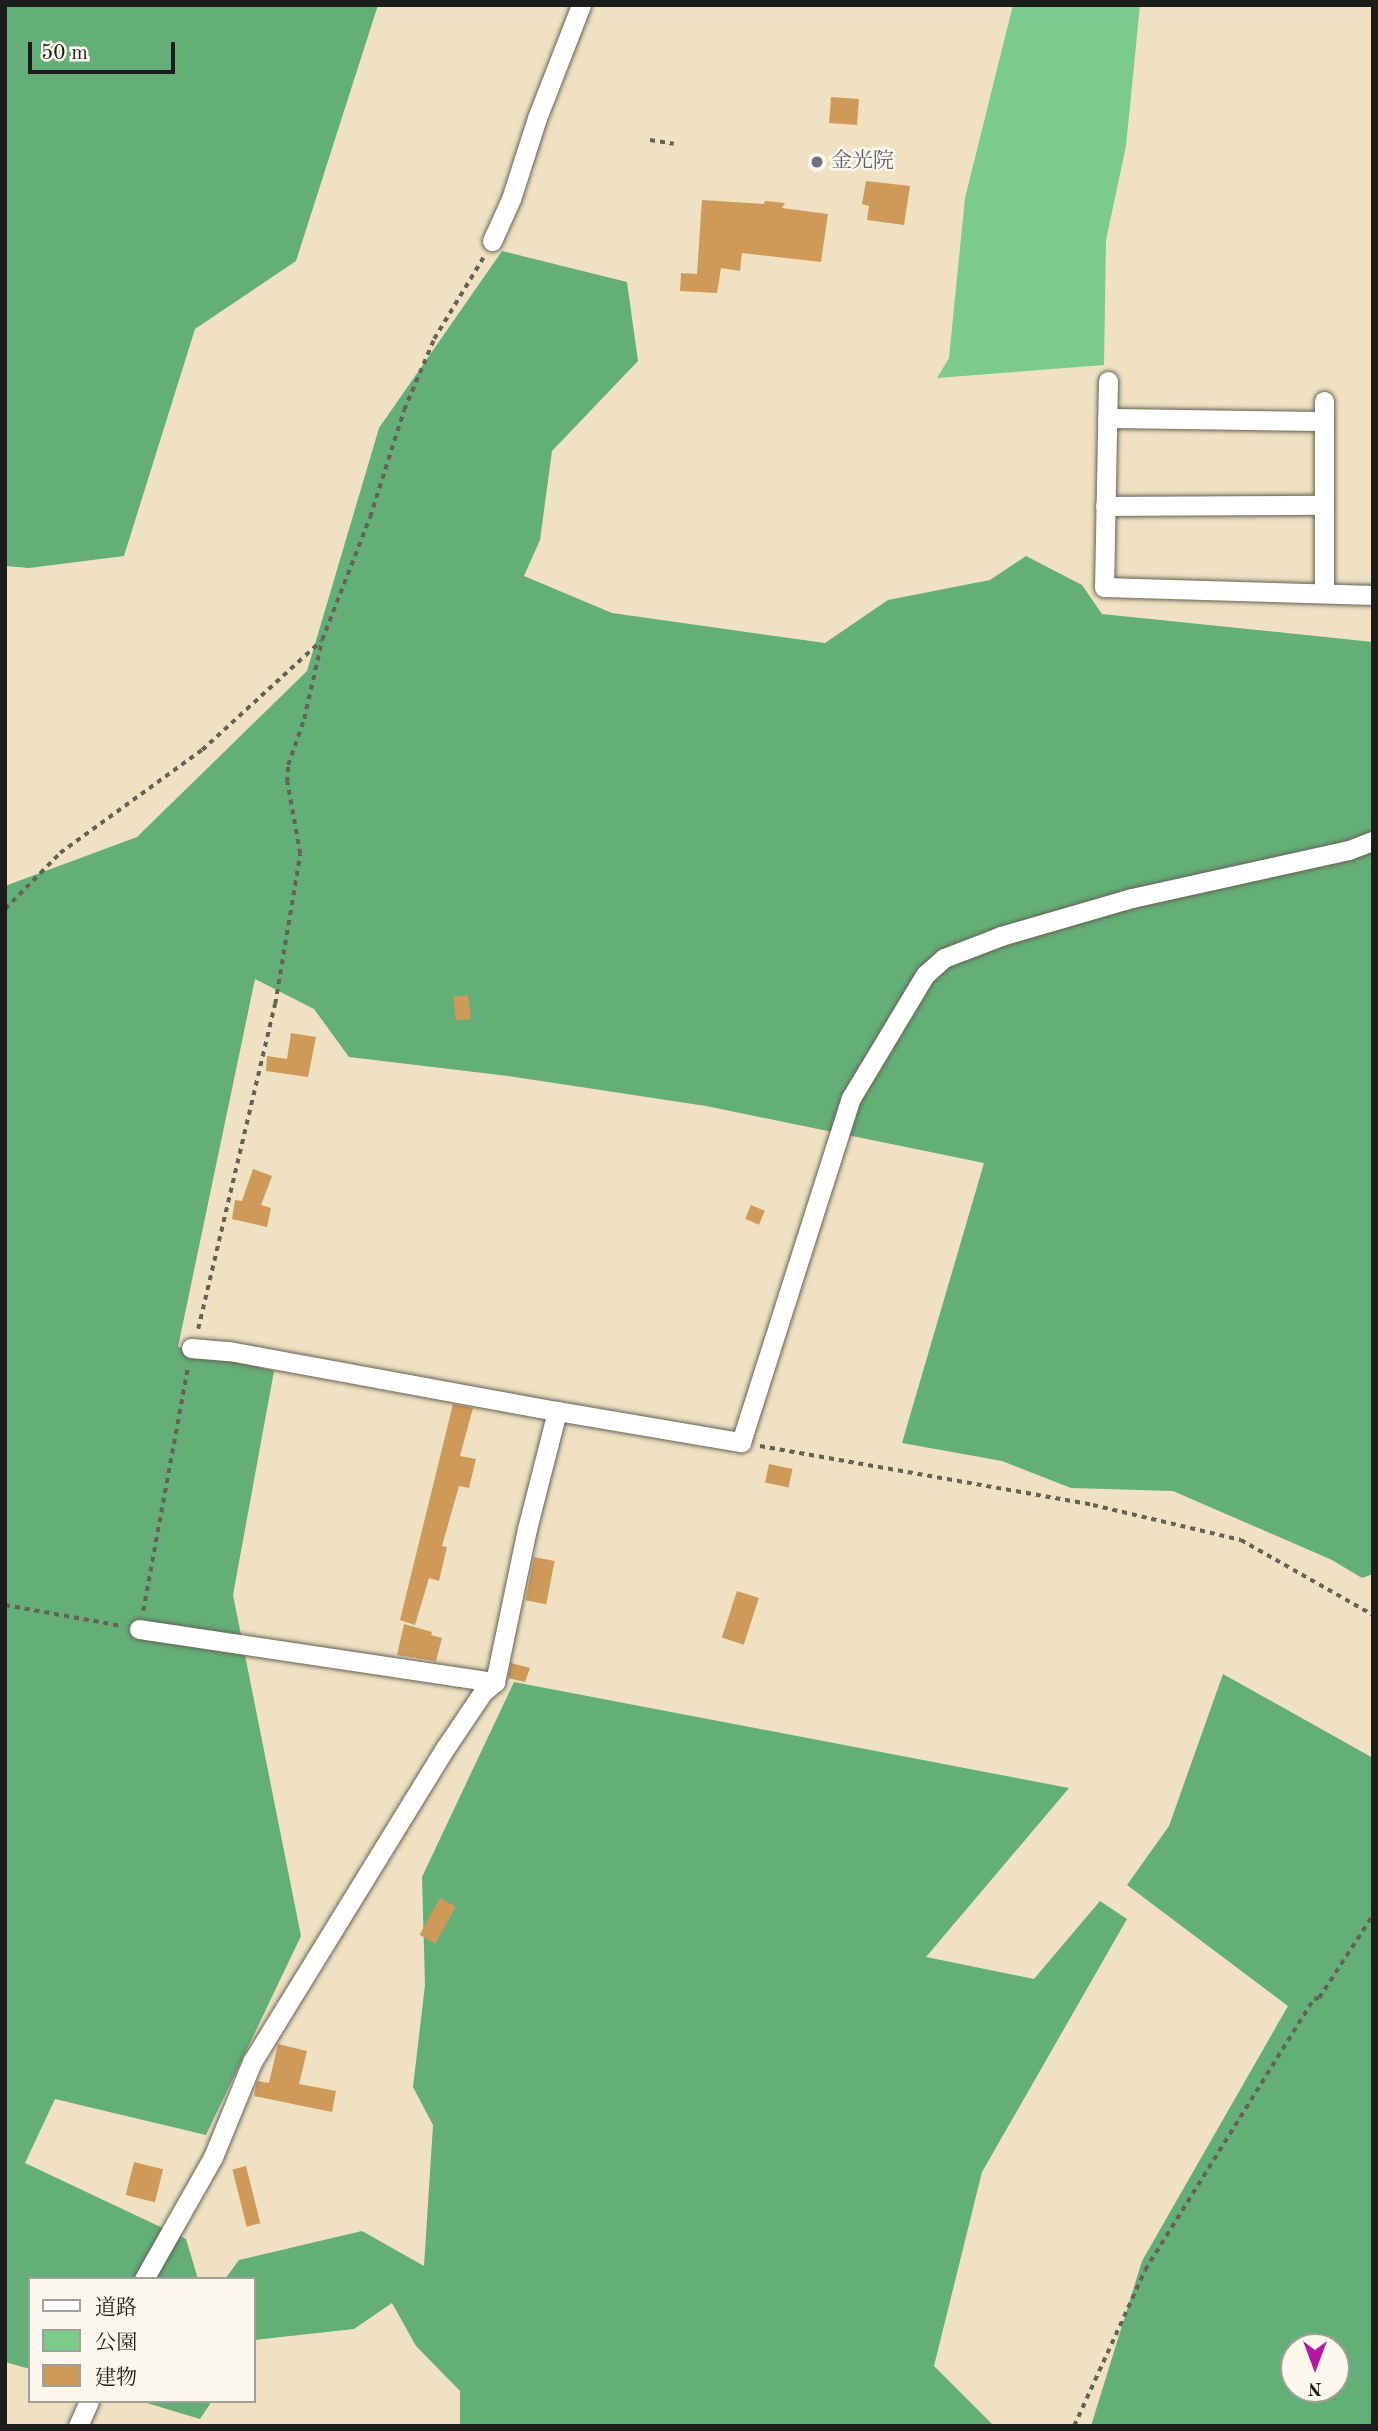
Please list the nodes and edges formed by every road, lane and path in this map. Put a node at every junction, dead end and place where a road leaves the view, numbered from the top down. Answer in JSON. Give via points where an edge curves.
{"nodes":[{"id":1,"x":581,"y":5,"type":"edge"},
{"id":2,"x":650,"y":140,"type":"dead end"},
{"id":3,"x":674,"y":144,"type":"dead end"},
{"id":4,"x":492,"y":241,"type":"joint"},
{"id":5,"x":1108,"y":381,"type":"dead end"},
{"id":6,"x":1324,"y":401,"type":"dead end"},
{"id":7,"x":1107,"y":418,"type":"junction"},
{"id":8,"x":1324,"y":421,"type":"junction"},
{"id":9,"x":1324,"y":505,"type":"junction"},
{"id":10,"x":1105,"y":506,"type":"junction"},
{"id":11,"x":1324,"y":593,"type":"junction"},
{"id":12,"x":1373,"y":595,"type":"edge"},
{"id":13,"x":322,"y":640,"type":"junction"},
{"id":14,"x":1373,"y":841,"type":"edge"},
{"id":15,"x":5,"y":909,"type":"edge"},
{"id":16,"x":191,"y":1348,"type":"junction"},
{"id":17,"x":557,"y":1411,"type":"junction"},
{"id":18,"x":741,"y":1442,"type":"junction"},
{"id":19,"x":5,"y":1605,"type":"edge"},
{"id":20,"x":1373,"y":1615,"type":"edge"},
{"id":21,"x":139,"y":1629,"type":"junction"},
{"id":22,"x":495,"y":1682,"type":"junction"},
{"id":23,"x":1373,"y":1915,"type":"edge"},
{"id":24,"x":145,"y":2277,"type":"edge"},
{"id":25,"x":88,"y":2403,"type":"edge"},
{"id":26,"x":78,"y":2426,"type":"edge"},
{"id":27,"x":1074,"y":2426,"type":"edge"}],
"edges":[{"from":1,"to":4,"type":"street"},
{"from":2,"to":3,"type":"path"},
{"from":4,"to":13,"type":"path","via":[[426,355]]},
{"from":5,"to":7,"type":"street"},
{"from":6,"to":8,"type":"street"},
{"from":7,"to":8,"type":"street"},
{"from":7,"to":10,"type":"street"},
{"from":8,"to":9,"type":"street"},
{"from":9,"to":10,"type":"street"},
{"from":9,"to":11,"type":"street"},
{"from":10,"to":11,"type":"street","via":[[1104,587]]},
{"from":11,"to":12,"type":"street"},
{"from":13,"to":15,"type":"path","via":[[202,750],[60,853]]},
{"from":13,"to":16,"type":"path","via":[[288,765],[300,854],[275,1004],[205,1308]]},
{"from":14,"to":18,"type":"street","via":[[1132,898],[1001,936],[944,958],[925,975],[851,1098]]},
{"from":16,"to":17,"type":"street"},
{"from":16,"to":21,"type":"path"},
{"from":17,"to":18,"type":"street"},
{"from":17,"to":22,"type":"street"},
{"from":18,"to":20,"type":"path","via":[[1093,1506],[1241,1540]]},
{"from":19,"to":21,"type":"path"},
{"from":21,"to":22,"type":"street"},
{"from":22,"to":24,"type":"street","via":[[446,1747],[252,2062],[213,2157]]},
{"from":23,"to":27,"type":"path","via":[[1319,1998],[1314,1999],[1144,2270]]},
{"from":25,"to":26,"type":"street"}]}
